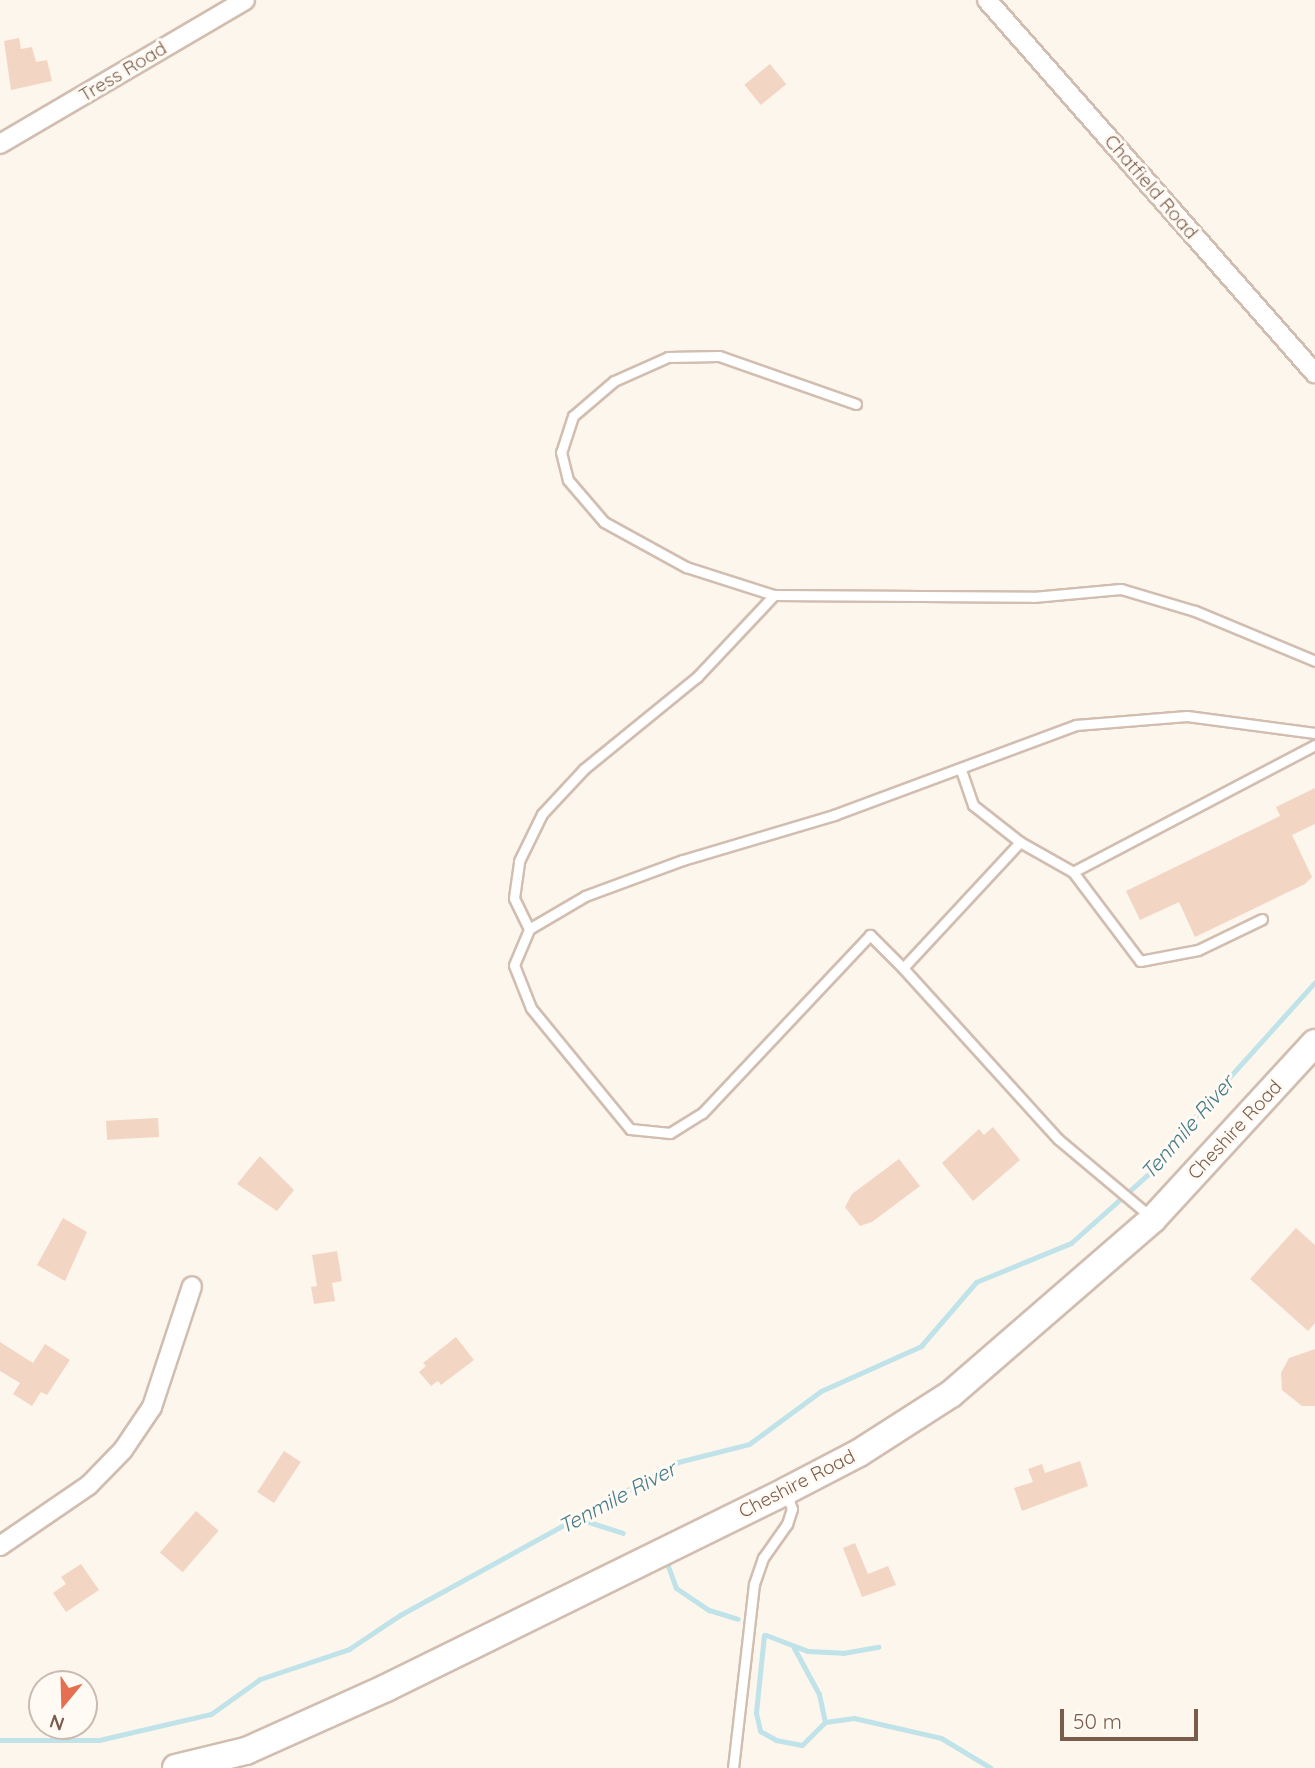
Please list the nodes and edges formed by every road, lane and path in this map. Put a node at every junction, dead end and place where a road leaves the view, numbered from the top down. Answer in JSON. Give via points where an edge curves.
{"nodes":[{"id":1,"x":245,"y":0,"type":"edge"},
{"id":2,"x":987,"y":0,"type":"edge"},
{"id":3,"x":0,"y":144,"type":"edge"},
{"id":4,"x":1315,"y":373,"type":"edge"},
{"id":5,"x":856,"y":404,"type":"dead end"},
{"id":6,"x":775,"y":595,"type":"junction"},
{"id":7,"x":1315,"y":662,"type":"edge"},
{"id":8,"x":1315,"y":733,"type":"edge"},
{"id":9,"x":1315,"y":746,"type":"edge"},
{"id":10,"x":961,"y":770,"type":"junction"},
{"id":11,"x":1020,"y":842,"type":"junction"},
{"id":12,"x":1073,"y":872,"type":"junction"},
{"id":13,"x":1262,"y":919,"type":"dead end"},
{"id":14,"x":529,"y":929,"type":"junction"},
{"id":15,"x":902,"y":968,"type":"junction"},
{"id":16,"x":1315,"y":1044,"type":"edge"},
{"id":17,"x":1144,"y":1211,"type":"junction"},
{"id":18,"x":192,"y":1286,"type":"dead end"},
{"id":19,"x":786,"y":1491,"type":"junction"},
{"id":20,"x":0,"y":1546,"type":"edge"},
{"id":21,"x":176,"y":1768,"type":"edge"},
{"id":22,"x":733,"y":1768,"type":"edge"}],
"edges":[{"from":1,"to":3,"type":"street","name":"Tress Road"},
{"from":2,"to":4,"type":"street","name":"Chatfield Road"},
{"from":5,"to":6,"type":"lane","via":[[719,356],[668,357],[614,381],[573,416],[561,452],[568,480],[604,522],[686,567]]},
{"from":6,"to":7,"type":"lane","via":[[1033,597],[1121,589],[1195,611]]},
{"from":6,"to":14,"type":"lane","via":[[697,677],[584,769],[542,814],[519,861],[514,898]]},
{"from":8,"to":10,"type":"lane","via":[[1187,716],[1076,725]]},
{"from":9,"to":12,"type":"lane"},
{"from":10,"to":11,"type":"lane","via":[[973,805]]},
{"from":10,"to":14,"type":"lane","via":[[834,815],[683,860],[586,896]]},
{"from":11,"to":12,"type":"lane"},
{"from":11,"to":15,"type":"lane"},
{"from":12,"to":13,"type":"lane","via":[[1140,961],[1198,950]]},
{"from":14,"to":15,"type":"lane","via":[[514,965],[531,1008],[630,1129],[670,1133],[702,1114],[870,935]]},
{"from":15,"to":17,"type":"lane","via":[[1058,1139]]},
{"from":16,"to":17,"type":"main road","name":"Cheshire Road"},
{"from":17,"to":19,"type":"main road","name":"Cheshire Road","via":[[951,1394],[859,1453]]},
{"from":18,"to":20,"type":"street","via":[[152,1408],[123,1450],[89,1485]]},
{"from":19,"to":21,"type":"main road","name":"Cheshire Road","via":[[304,1727],[246,1751]]},
{"from":19,"to":22,"type":"lane","via":[[792,1509],[763,1558],[754,1584]]}]}
